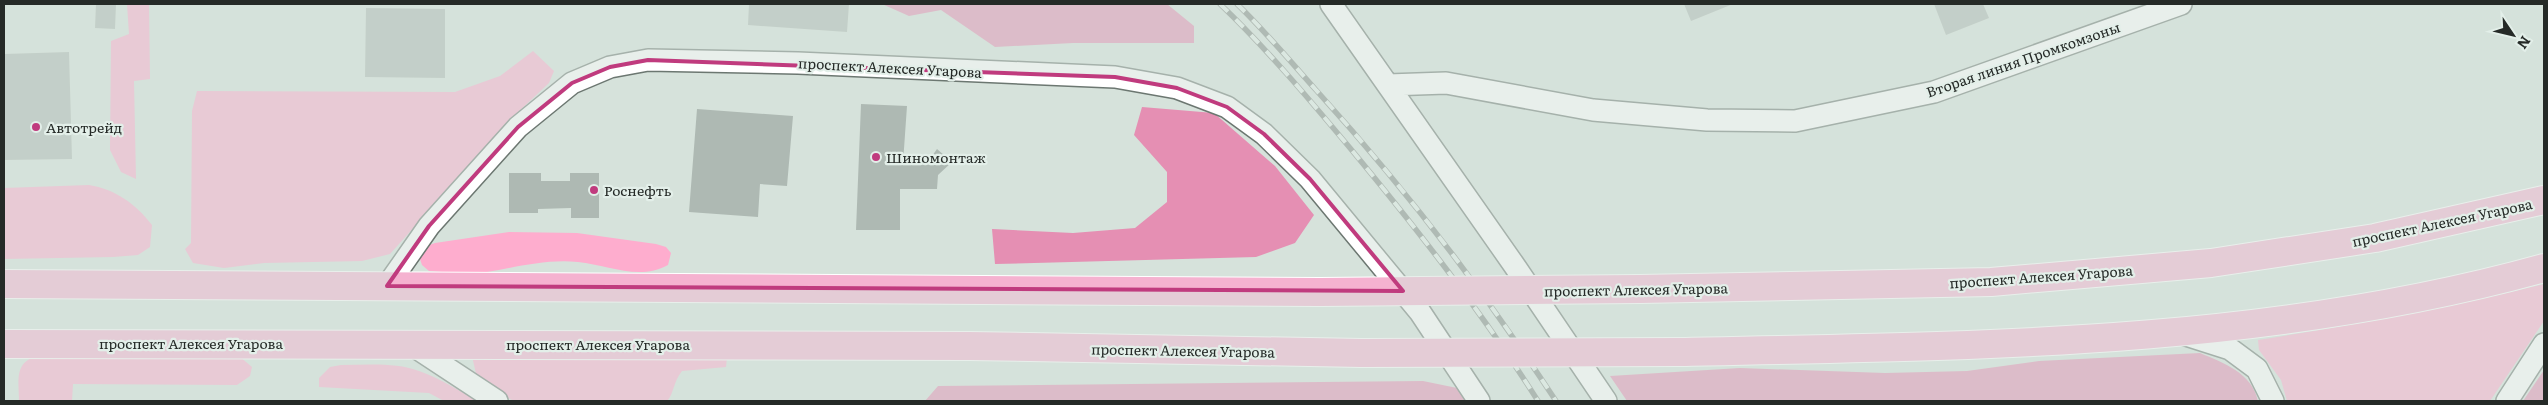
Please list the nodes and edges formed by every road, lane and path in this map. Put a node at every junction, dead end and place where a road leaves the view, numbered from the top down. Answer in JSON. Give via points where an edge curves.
{"nodes":[{"id":1,"x":1331,"y":4,"type":"edge"},
{"id":2,"x":2181,"y":4,"type":"edge"},
{"id":3,"x":1388,"y":84,"type":"junction"},
{"id":4,"x":2544,"y":200,"type":"edge"},
{"id":5,"x":2544,"y":268,"type":"edge"},
{"id":6,"x":4,"y":284,"type":"edge"},
{"id":7,"x":386,"y":286,"type":"junction"},
{"id":8,"x":2178,"y":332,"type":"junction"},
{"id":9,"x":408,"y":343,"type":"junction"},
{"id":10,"x":4,"y":344,"type":"edge"},
{"id":11,"x":2544,"y":344,"type":"edge"},
{"id":12,"x":497,"y":401,"type":"edge"},
{"id":13,"x":1479,"y":401,"type":"edge"},
{"id":14,"x":1606,"y":401,"type":"edge"},
{"id":15,"x":2273,"y":401,"type":"edge"},
{"id":16,"x":2507,"y":401,"type":"edge"}],
"edges":[{"from":1,"to":3,"type":"street","name":"проспект Алексея Угарова"},
{"from":2,"to":3,"type":"street","name":"Вторая линия Промкомзоны","via":[[1934,92],[1795,121],[1707,120],[1603,111],[1446,83]]},
{"from":3,"to":14,"type":"street","name":"проспект Алексея Угарова"},
{"from":4,"to":7,"type":"main road","name":"проспект Алексея Угарова","bridge":true,"via":[[2375,238],[2211,263],[1991,282],[1320,292]]},
{"from":5,"to":8,"type":"main road","name":"проспект Алексея Угарова","via":[[2344,312]]},
{"from":6,"to":7,"type":"main road","name":"проспект Алексея Угарова"},
{"from":7,"to":13,"type":"street","name":"проспект Алексея Угарова","via":[[429,226],[518,127],[572,83],[610,67],[648,60],[798,62],[1115,77],[1177,88],[1227,107],[1264,134],[1310,179],[1420,312]]},
{"from":8,"to":9,"type":"main road","name":"проспект Алексея Угарова","bridge":true,"via":[[1960,347],[1680,352],[1362,353],[959,346]]},
{"from":8,"to":15,"type":"street","via":[[2230,349],[2257,369]]},
{"from":9,"to":10,"type":"main road","name":"проспект Алексея Угарова"},
{"from":9,"to":12,"type":"street"},
{"from":11,"to":16,"type":"street"}]}
